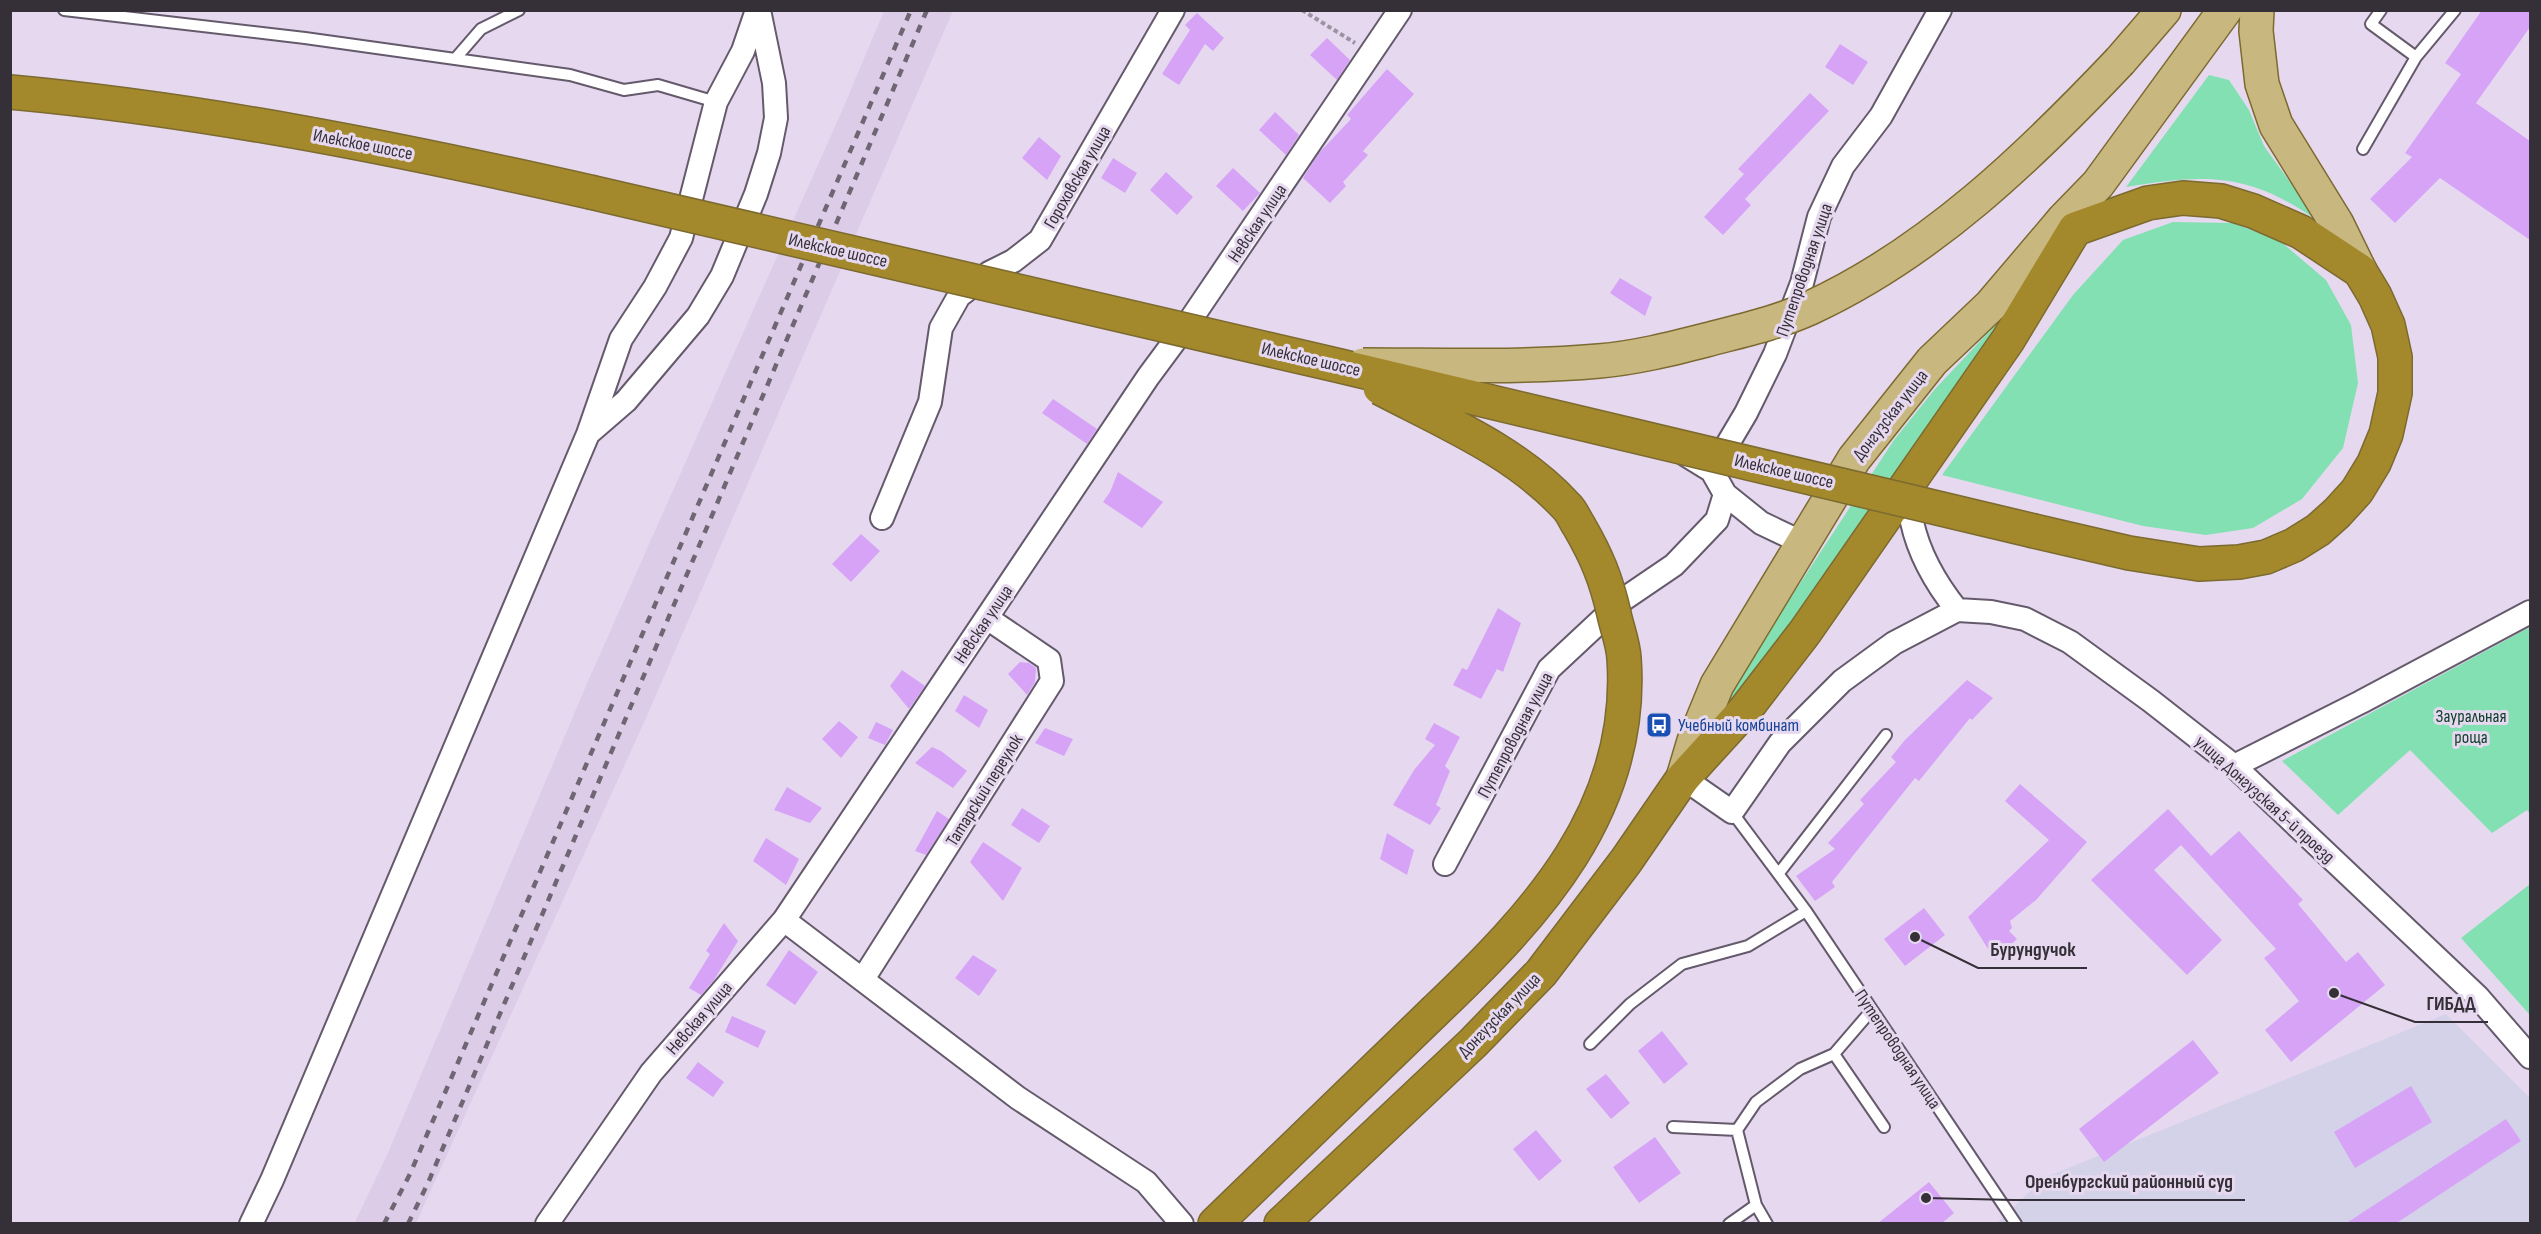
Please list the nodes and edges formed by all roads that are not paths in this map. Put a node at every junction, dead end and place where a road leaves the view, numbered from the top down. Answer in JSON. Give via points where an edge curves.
{"nodes":[{"id":1,"x":64,"y":10,"type":"edge"},
{"id":2,"x":519,"y":10,"type":"edge"},
{"id":3,"x":758,"y":10,"type":"edge"},
{"id":4,"x":1173,"y":10,"type":"edge"},
{"id":5,"x":1400,"y":10,"type":"edge"},
{"id":6,"x":1940,"y":10,"type":"edge"},
{"id":7,"x":2164,"y":10,"type":"edge"},
{"id":8,"x":2225,"y":10,"type":"edge"},
{"id":9,"x":2257,"y":10,"type":"edge"},
{"id":10,"x":2381,"y":10,"type":"edge"},
{"id":11,"x":2455,"y":10,"type":"edge"},
{"id":12,"x":2416,"y":57,"type":"junction"},
{"id":13,"x":455,"y":59,"type":"junction"},
{"id":14,"x":10,"y":92,"type":"edge"},
{"id":15,"x":716,"y":102,"type":"junction"},
{"id":16,"x":2362,"y":149,"type":"dead end"},
{"id":17,"x":2097,"y":184,"type":"junction"},
{"id":18,"x":2075,"y":229,"type":"junction"},
{"id":19,"x":2360,"y":271,"type":"junction"},
{"id":20,"x":988,"y":273,"type":"junction"},
{"id":21,"x":1191,"y":319,"type":"junction"},
{"id":22,"x":1336,"y":365,"type":"junction"},
{"id":23,"x":588,"y":434,"type":"junction"},
{"id":24,"x":1712,"y":471,"type":"junction"},
{"id":25,"x":1911,"y":481,"type":"junction"},
{"id":26,"x":1725,"y":494,"type":"junction"},
{"id":27,"x":882,"y":518,"type":"dead end"},
{"id":28,"x":1803,"y":543,"type":"junction"},
{"id":29,"x":1957,"y":610,"type":"junction"},
{"id":30,"x":2530,"y":612,"type":"edge"},
{"id":31,"x":987,"y":618,"type":"junction"},
{"id":32,"x":1886,"y":735,"type":"dead end"},
{"id":33,"x":2234,"y":766,"type":"junction"},
{"id":34,"x":1683,"y":778,"type":"junction"},
{"id":35,"x":1731,"y":812,"type":"junction"},
{"id":36,"x":1445,"y":864,"type":"dead end"},
{"id":37,"x":1779,"y":873,"type":"junction"},
{"id":38,"x":1806,"y":911,"type":"junction"},
{"id":39,"x":784,"y":920,"type":"junction"},
{"id":40,"x":863,"y":979,"type":"junction"},
{"id":41,"x":1871,"y":1011,"type":"junction"},
{"id":42,"x":1590,"y":1044,"type":"dead end"},
{"id":43,"x":1834,"y":1054,"type":"junction"},
{"id":44,"x":2530,"y":1057,"type":"edge"},
{"id":45,"x":1673,"y":1127,"type":"dead end"},
{"id":46,"x":1884,"y":1127,"type":"dead end"},
{"id":47,"x":1737,"y":1130,"type":"junction"},
{"id":48,"x":1756,"y":1205,"type":"junction"},
{"id":49,"x":1285,"y":1222,"type":"edge"},
{"id":50,"x":251,"y":1224,"type":"edge"},
{"id":51,"x":547,"y":1224,"type":"edge"},
{"id":52,"x":1182,"y":1224,"type":"edge"},
{"id":53,"x":1215,"y":1224,"type":"edge"},
{"id":54,"x":1729,"y":1224,"type":"edge"},
{"id":55,"x":1767,"y":1224,"type":"edge"},
{"id":56,"x":2016,"y":1224,"type":"edge"}],
"edges":[{"from":1,"to":13,"type":"lane"},
{"from":2,"to":13,"type":"lane","via":[[480,29]]},
{"from":3,"to":15,"type":"street"},
{"from":3,"to":23,"type":"street","via":[[774,83],[776,118],[756,194],[722,276],[699,316],[626,401]]},
{"from":4,"to":20,"type":"street","name":"Гороховская улица","via":[[1040,240],[1013,261]]},
{"from":5,"to":21,"type":"street","name":"Невская улица"},
{"from":6,"to":24,"type":"street","name":"Путепроводная улица","via":[[1881,116],[1844,166],[1819,217],[1802,283],[1775,354]]},
{"from":7,"to":22,"type":"main road","bridge":true,"via":[[2045,139],[1973,202],[1917,246],[1808,309],[1677,348],[1601,361],[1522,366]]},
{"from":8,"to":17,"type":"main road","name":"Донгузская улица"},
{"from":9,"to":19,"type":"main road","via":[[2262,84],[2276,125],[2337,224]]},
{"from":10,"to":12,"type":"lane","via":[[2371,24]]},
{"from":11,"to":12,"type":"lane"},
{"from":12,"to":16,"type":"lane"},
{"from":13,"to":15,"type":"lane","via":[[570,75],[624,90],[658,86]]},
{"from":14,"to":22,"type":"highway","name":"Илекское шоссе","bridge":true,"via":[[292,130],[461,163]]},
{"from":15,"to":23,"type":"street","via":[[681,238],[621,339]]},
{"from":17,"to":18,"type":"main road","name":"Донгузская улица"},
{"from":17,"to":28,"type":"main road","name":"Донгузская улица","via":[[1991,305],[1932,361],[1854,459]]},
{"from":18,"to":19,"type":"highway","via":[[2148,203],[2183,198],[2221,201],[2301,232]]},
{"from":18,"to":25,"type":"highway","name":"Донгузская улица","via":[[2008,339]]},
{"from":19,"to":22,"type":"highway","name":"Илекское шоссе","bridge":true,"via":[[2388,325],[2395,357],[2395,393],[2386,434],[2374,463],[2357,491],[2318,530],[2266,557],[2239,562],[2199,564],[2130,554]]},
{"from":20,"to":21,"type":"street"},
{"from":20,"to":27,"type":"street","name":"Гороховская улица","via":[[958,296],[941,328],[930,402]]},
{"from":21,"to":24,"type":"street","via":[[1653,435]]},
{"from":21,"to":31,"type":"street","name":"Невская улица"},
{"from":22,"to":53,"type":"highway","bridge":true,"via":[[1496,449],[1568,508],[1598,558],[1611,600],[1624,656],[1624,710],[1612,767],[1592,819],[1566,866],[1533,911],[1490,958]]},
{"from":23,"to":50,"type":"street","via":[[441,787]]},
{"from":24,"to":26,"type":"street"},
{"from":25,"to":29,"type":"street","via":[[1912,521],[1922,550],[1940,589]]},
{"from":25,"to":34,"type":"highway","name":"Донгузская улица","via":[[1805,632],[1745,710]]},
{"from":26,"to":28,"type":"street","via":[[1761,523]]},
{"from":26,"to":36,"type":"street","name":"Путепроводная улица","via":[[1717,520],[1674,565],[1624,599],[1549,669]]},
{"from":28,"to":34,"type":"main road","name":"Донгузская улица","via":[[1717,686]]},
{"from":29,"to":33,"type":"street","name":"улица Донгузская 5-й проезд","via":[[2025,619],[2070,642]]},
{"from":29,"to":35,"type":"street","via":[[1894,643],[1842,681],[1780,743]]},
{"from":30,"to":33,"type":"street"},
{"from":31,"to":39,"type":"street","name":"Невская улица"},
{"from":31,"to":40,"type":"street","name":"Татарский переулок","via":[[1049,660],[1052,681]]},
{"from":32,"to":37,"type":"lane"},
{"from":33,"to":44,"type":"street","name":"улица Донгузская 5-й проезд","via":[[2478,997]]},
{"from":34,"to":35,"type":"street"},
{"from":34,"to":49,"type":"highway","name":"Донгузская улица","via":[[1541,973]]},
{"from":35,"to":37,"type":"lane","name":"Путепроводная улица"},
{"from":37,"to":38,"type":"lane","name":"Путепроводная улица"},
{"from":38,"to":41,"type":"lane","name":"Путепроводная улица"},
{"from":38,"to":42,"type":"lane","via":[[1748,946],[1682,964],[1630,1005]]},
{"from":39,"to":40,"type":"street"},
{"from":39,"to":51,"type":"street","name":"Невская улица","via":[[651,1073]]},
{"from":40,"to":52,"type":"street","via":[[1018,1098],[1146,1182]]},
{"from":41,"to":43,"type":"lane"},
{"from":41,"to":56,"type":"lane","name":"Путепроводная улица"},
{"from":43,"to":46,"type":"lane"},
{"from":43,"to":47,"type":"lane","via":[[1800,1069],[1756,1102]]},
{"from":45,"to":47,"type":"lane"},
{"from":47,"to":48,"type":"lane"},
{"from":48,"to":54,"type":"lane"},
{"from":48,"to":55,"type":"lane"}]}
